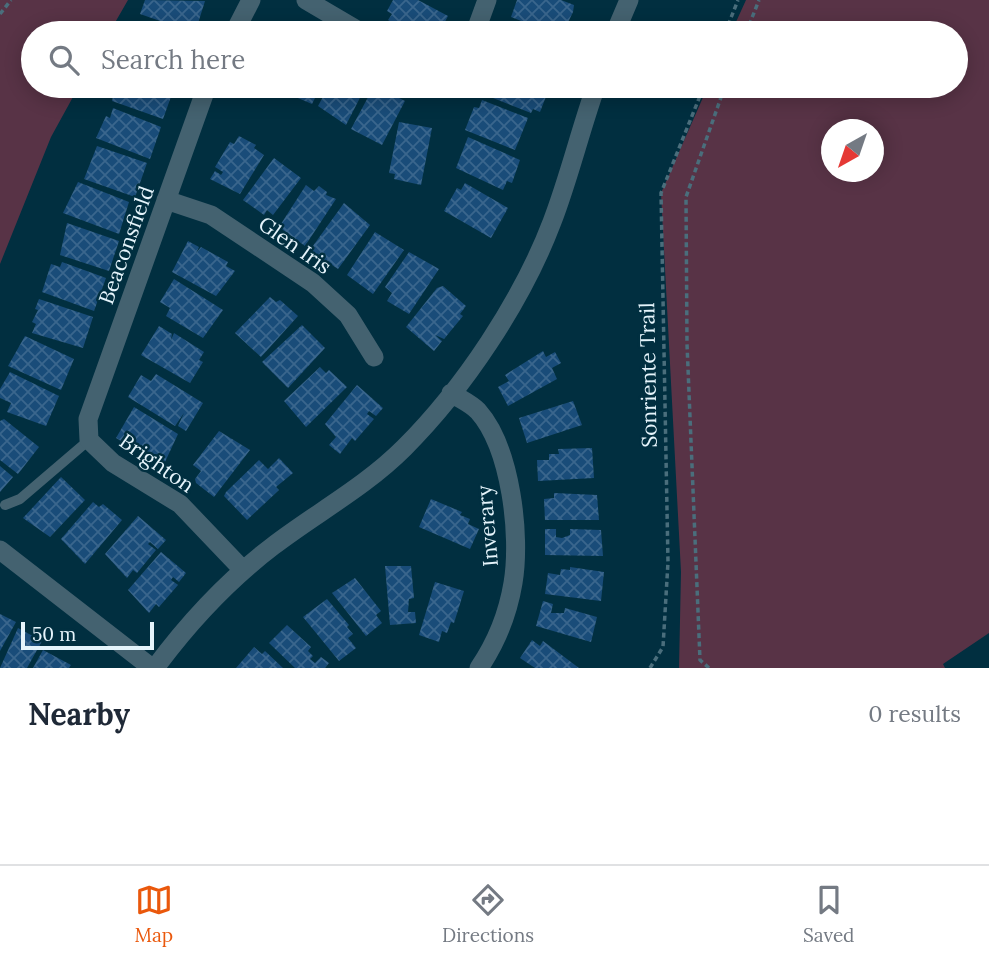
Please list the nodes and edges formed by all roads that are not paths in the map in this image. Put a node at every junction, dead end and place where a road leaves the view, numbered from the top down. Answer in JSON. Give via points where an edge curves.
{"nodes":[{"id":1,"x":251,"y":0,"type":"edge"},
{"id":2,"x":306,"y":0,"type":"edge"},
{"id":3,"x":487,"y":0,"type":"edge"},
{"id":4,"x":629,"y":0,"type":"edge"},
{"id":5,"x":240,"y":21,"type":"edge"},
{"id":6,"x":342,"y":21,"type":"edge"},
{"id":7,"x":479,"y":21,"type":"edge"},
{"id":8,"x":620,"y":21,"type":"edge"},
{"id":9,"x":203,"y":98,"type":"edge"},
{"id":10,"x":592,"y":98,"type":"edge"},
{"id":11,"x":166,"y":200,"type":"junction"},
{"id":12,"x":374,"y":357,"type":"dead end"},
{"id":13,"x":451,"y":393,"type":"junction"},
{"id":14,"x":88,"y":419,"type":"joint"},
{"id":15,"x":89,"y":440,"type":"junction"},
{"id":16,"x":5,"y":505,"type":"dead end"},
{"id":17,"x":0,"y":550,"type":"edge"},
{"id":18,"x":243,"y":570,"type":"junction"},
{"id":19,"x":153,"y":668,"type":"edge"},
{"id":20,"x":479,"y":668,"type":"edge"}],
"edges":[{"from":1,"to":5,"type":"street"},
{"from":2,"to":6,"type":"street"},
{"from":3,"to":7,"type":"street"},
{"from":4,"to":8,"type":"street"},
{"from":9,"to":11,"type":"street","name":"Beaconsfield"},
{"from":10,"to":13,"type":"street","via":[[531,272]]},
{"from":11,"to":12,"type":"street","name":"Glen Iris","via":[[211,215],[313,283],[348,315]]},
{"from":11,"to":14,"type":"street","name":"Beaconsfield"},
{"from":13,"to":18,"type":"street","via":[[392,459]]},
{"from":13,"to":20,"type":"street","name":"Inverary","via":[[479,413],[492,434],[512,505],[513,583],[501,626]]},
{"from":14,"to":15,"type":"street","name":"Brighton"},
{"from":15,"to":16,"type":"lane","via":[[19,499]]},
{"from":15,"to":18,"type":"street","name":"Brighton","via":[[113,463],[180,504]]},
{"from":17,"to":19,"type":"street"},
{"from":18,"to":19,"type":"street","via":[[195,616]]}]}
